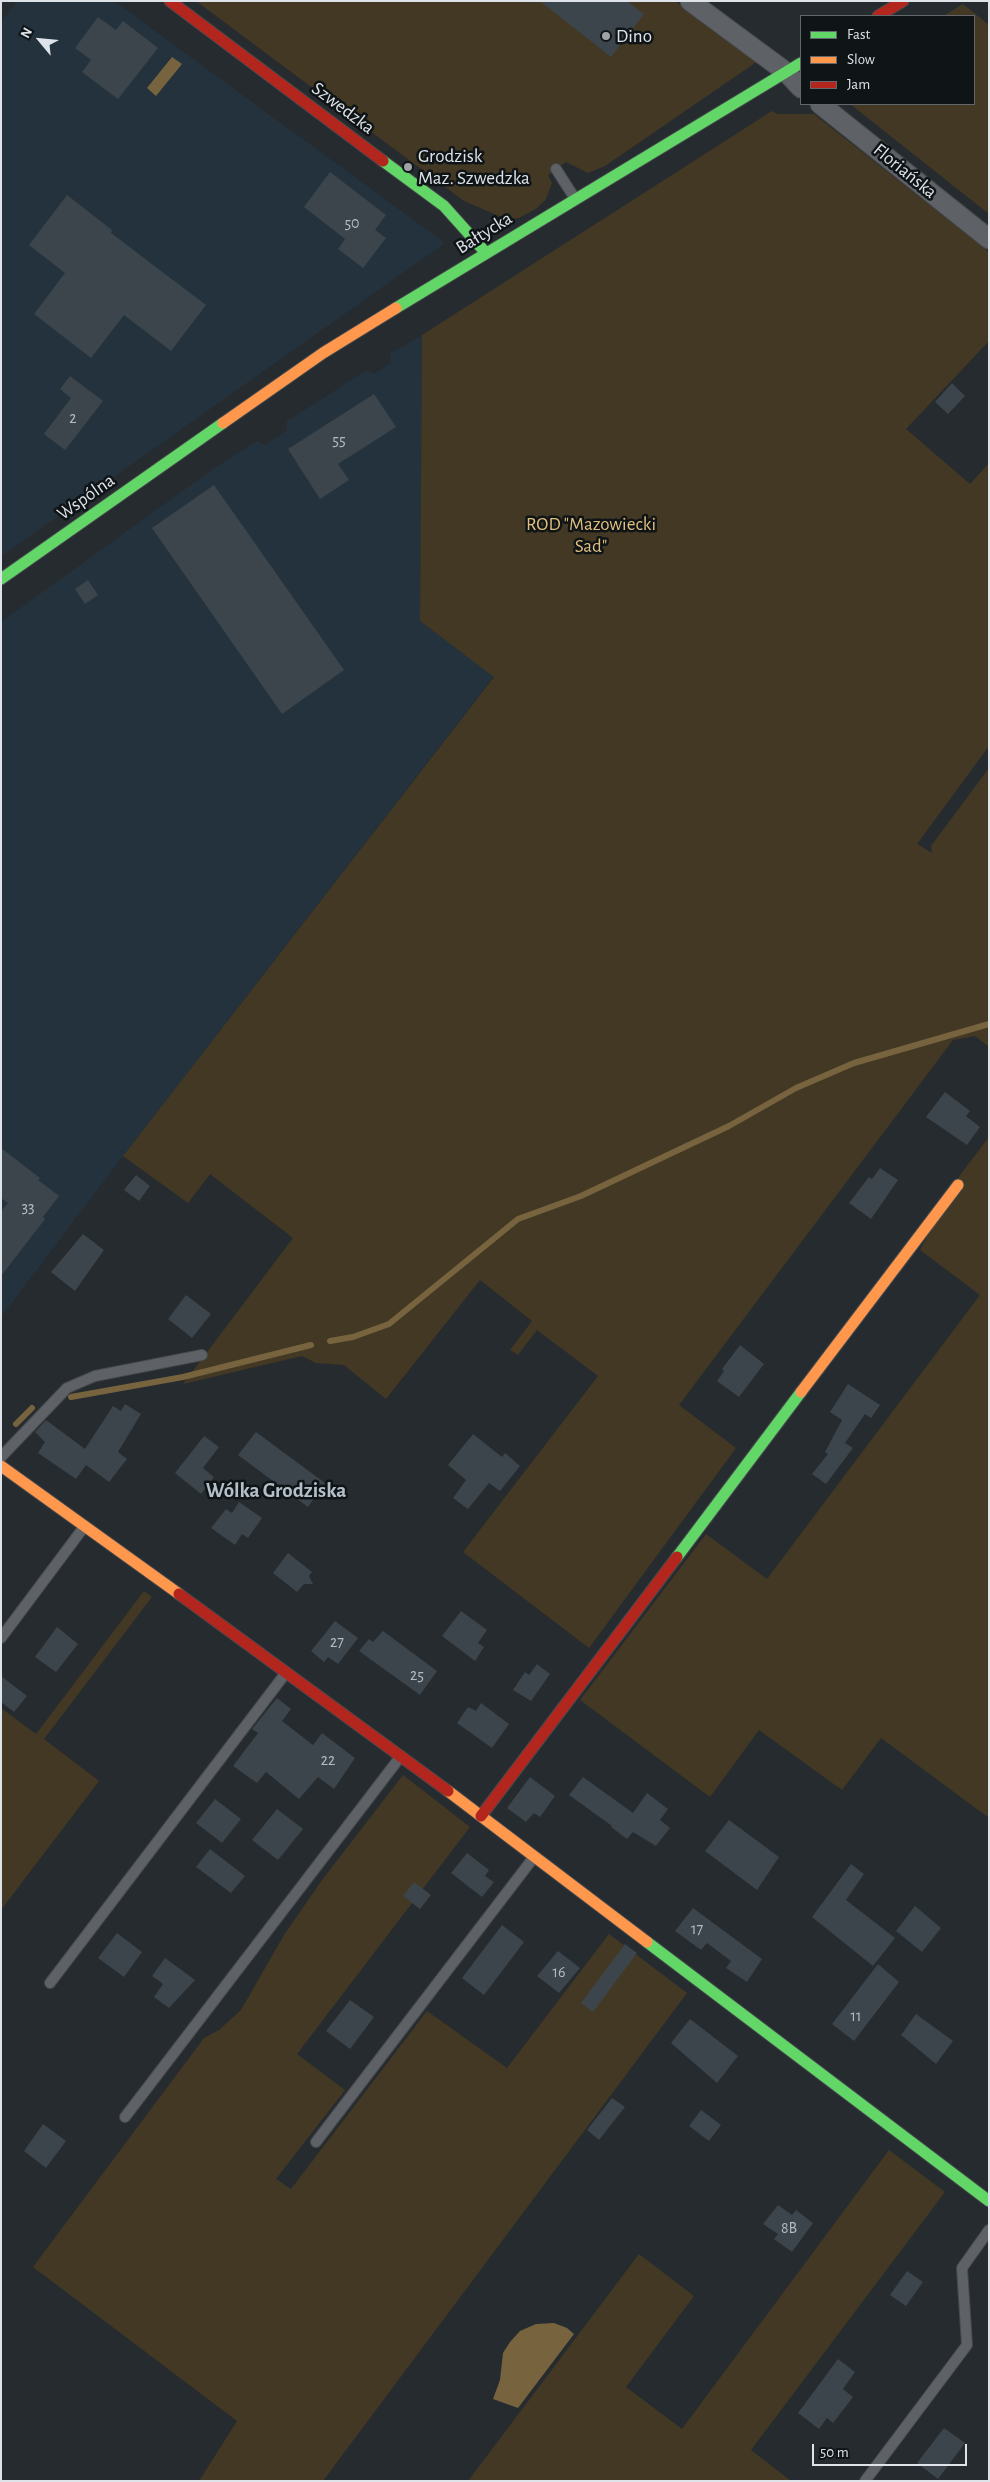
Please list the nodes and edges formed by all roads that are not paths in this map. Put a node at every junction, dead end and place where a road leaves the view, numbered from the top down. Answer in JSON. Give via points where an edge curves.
{"nodes":[{"id":1,"x":170,"y":1,"type":"edge"},
{"id":2,"x":690,"y":1,"type":"edge"},
{"id":3,"x":903,"y":1,"type":"edge"},
{"id":4,"x":880,"y":15,"type":"edge"},
{"id":5,"x":794,"y":67,"type":"edge"},
{"id":6,"x":800,"y":85,"type":"edge"},
{"id":7,"x":821,"y":105,"type":"edge"},
{"id":8,"x":556,"y":169,"type":"dead end"},
{"id":9,"x":575,"y":198,"type":"junction"},
{"id":10,"x":989,"y":239,"type":"edge"},
{"id":11,"x":486,"y":252,"type":"junction"},
{"id":12,"x":191,"y":444,"type":"joint"},
{"id":13,"x":1,"y":579,"type":"edge"},
{"id":14,"x":958,"y":1185,"type":"dead end"},
{"id":15,"x":202,"y":1355,"type":"dead end"},
{"id":16,"x":1,"y":1457,"type":"edge"},
{"id":17,"x":1,"y":1466,"type":"edge"},
{"id":18,"x":84,"y":1527,"type":"junction"},
{"id":19,"x":1,"y":1638,"type":"edge"},
{"id":20,"x":287,"y":1672,"type":"junction"},
{"id":21,"x":401,"y":1755,"type":"junction"},
{"id":22,"x":481,"y":1816,"type":"junction"},
{"id":23,"x":535,"y":1856,"type":"junction"},
{"id":24,"x":50,"y":1983,"type":"dead end"},
{"id":25,"x":125,"y":2116,"type":"dead end"},
{"id":26,"x":316,"y":2142,"type":"dead end"},
{"id":27,"x":989,"y":2202,"type":"edge"},
{"id":28,"x":989,"y":2230,"type":"edge"},
{"id":29,"x":865,"y":2481,"type":"edge"}],
"edges":[{"from":1,"to":11,"type":"street","name":"Szwedzka","via":[[444,206]]},
{"from":2,"to":5,"type":"street"},
{"from":3,"to":4,"type":"street"},
{"from":5,"to":6,"type":"street"},
{"from":5,"to":9,"type":"street","name":"Bałtycka"},
{"from":7,"to":10,"type":"street","name":"Floriańska"},
{"from":8,"to":9,"type":"lane"},
{"from":9,"to":11,"type":"street","name":"Bałtycka"},
{"from":11,"to":12,"type":"street","name":"Bałtycka","via":[[323,353]]},
{"from":12,"to":13,"type":"street","name":"Wspólna"},
{"from":14,"to":22,"type":"street"},
{"from":15,"to":16,"type":"lane","via":[[94,1376],[67,1388]]},
{"from":17,"to":18,"type":"street"},
{"from":18,"to":19,"type":"lane"},
{"from":18,"to":20,"type":"street"},
{"from":20,"to":21,"type":"street"},
{"from":20,"to":24,"type":"lane"},
{"from":21,"to":22,"type":"street"},
{"from":21,"to":25,"type":"lane"},
{"from":22,"to":23,"type":"street"},
{"from":23,"to":26,"type":"lane"},
{"from":23,"to":27,"type":"street"},
{"from":28,"to":29,"type":"lane","via":[[962,2268],[967,2344]]}]}
